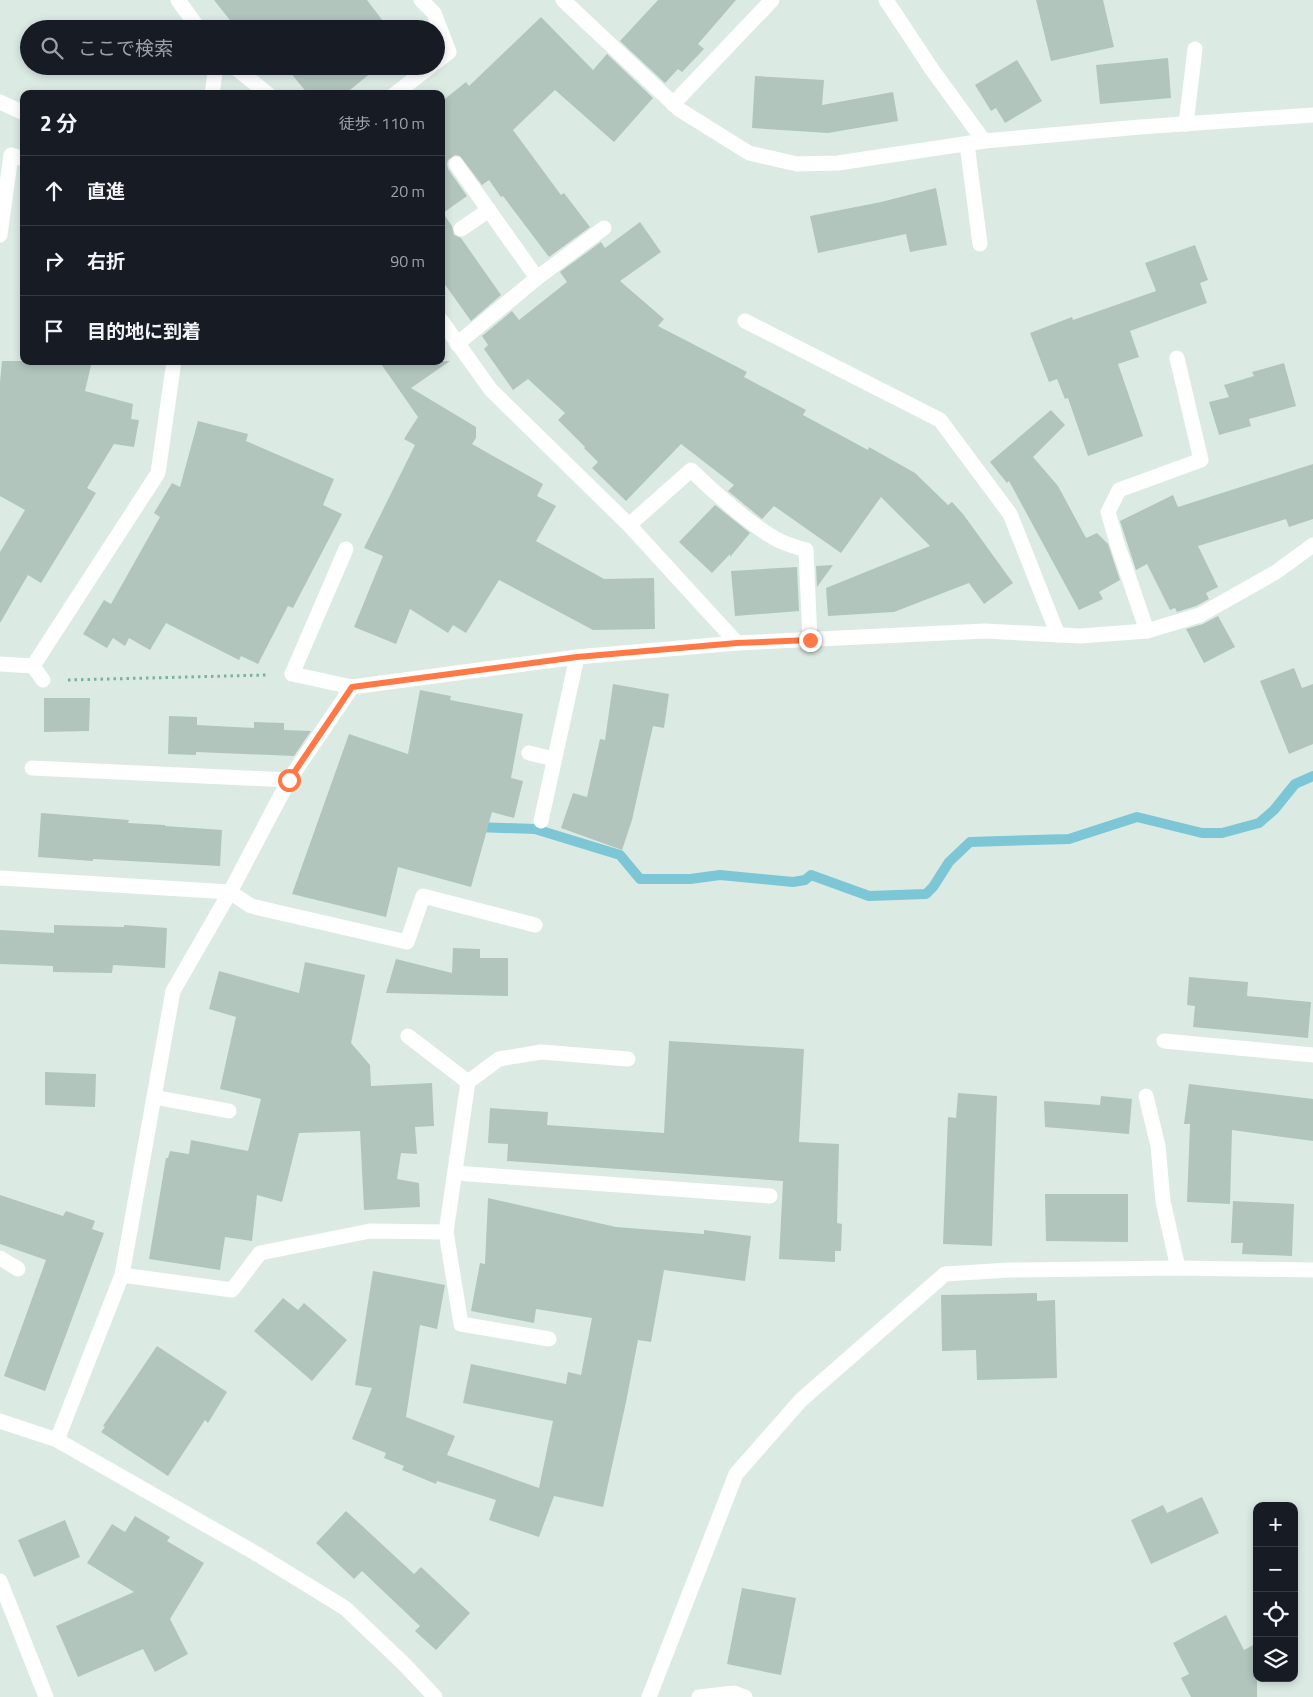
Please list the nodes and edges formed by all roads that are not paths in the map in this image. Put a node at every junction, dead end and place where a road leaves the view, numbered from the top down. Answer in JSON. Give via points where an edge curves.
{"nodes":[{"id":1,"x":178,"y":0,"type":"edge"},
{"id":2,"x":421,"y":0,"type":"edge"},
{"id":3,"x":563,"y":0,"type":"edge"},
{"id":4,"x":772,"y":0,"type":"edge"},
{"id":5,"x":886,"y":0,"type":"edge"},
{"id":6,"x":192,"y":20,"type":"edge"},
{"id":7,"x":437,"y":20,"type":"edge"},
{"id":8,"x":445,"y":40,"type":"edge"},
{"id":9,"x":1195,"y":49,"type":"dead end"},
{"id":10,"x":445,"y":56,"type":"edge"},
{"id":11,"x":215,"y":75,"type":"edge"},
{"id":12,"x":244,"y":75,"type":"edge"},
{"id":13,"x":419,"y":75,"type":"edge"},
{"id":14,"x":213,"y":90,"type":"edge"},
{"id":15,"x":263,"y":90,"type":"edge"},
{"id":16,"x":400,"y":90,"type":"edge"},
{"id":17,"x":0,"y":102,"type":"edge"},
{"id":18,"x":673,"y":104,"type":"junction"},
{"id":19,"x":20,"y":111,"type":"edge"},
{"id":20,"x":1313,"y":115,"type":"edge"},
{"id":21,"x":1186,"y":124,"type":"junction"},
{"id":22,"x":984,"y":141,"type":"junction"},
{"id":23,"x":967,"y":144,"type":"junction"},
{"id":24,"x":20,"y":158,"type":"edge"},
{"id":25,"x":456,"y":164,"type":"dead end"},
{"id":26,"x":489,"y":210,"type":"junction"},
{"id":27,"x":604,"y":228,"type":"dead end"},
{"id":28,"x":461,"y":229,"type":"dead end"},
{"id":29,"x":0,"y":235,"type":"edge"},
{"id":30,"x":980,"y":244,"type":"dead end"},
{"id":31,"x":537,"y":278,"type":"junction"},
{"id":32,"x":744,"y":321,"type":"dead end"},
{"id":33,"x":445,"y":326,"type":"edge"},
{"id":34,"x":457,"y":344,"type":"junction"},
{"id":35,"x":1177,"y":358,"type":"dead end"},
{"id":36,"x":173,"y":365,"type":"edge"},
{"id":37,"x":629,"y":526,"type":"junction"},
{"id":38,"x":1313,"y":545,"type":"edge"},
{"id":39,"x":346,"y":549,"type":"dead end"},
{"id":40,"x":1147,"y":631,"type":"junction"},
{"id":41,"x":1058,"y":635,"type":"junction"},
{"id":42,"x":810,"y":640,"type":"junction"},
{"id":43,"x":737,"y":643,"type":"junction"},
{"id":44,"x":577,"y":657,"type":"junction"},
{"id":45,"x":0,"y":664,"type":"edge"},
{"id":46,"x":33,"y":666,"type":"junction"},
{"id":47,"x":43,"y":680,"type":"road end"},
{"id":48,"x":352,"y":687,"type":"junction"},
{"id":49,"x":529,"y":753,"type":"dead end"},
{"id":50,"x":554,"y":759,"type":"junction"},
{"id":51,"x":32,"y":768,"type":"dead end"},
{"id":52,"x":289,"y":780,"type":"junction"},
{"id":53,"x":541,"y":821,"type":"dead end"},
{"id":54,"x":0,"y":878,"type":"edge"},
{"id":55,"x":230,"y":892,"type":"junction"},
{"id":56,"x":535,"y":925,"type":"dead end"},
{"id":57,"x":408,"y":1036,"type":"dead end"},
{"id":58,"x":1164,"y":1041,"type":"dead end"},
{"id":59,"x":1313,"y":1055,"type":"edge"},
{"id":60,"x":628,"y":1059,"type":"dead end"},
{"id":61,"x":468,"y":1082,"type":"junction"},
{"id":62,"x":1146,"y":1096,"type":"dead end"},
{"id":63,"x":154,"y":1097,"type":"junction"},
{"id":64,"x":229,"y":1111,"type":"dead end"},
{"id":65,"x":455,"y":1173,"type":"junction"},
{"id":66,"x":770,"y":1196,"type":"dead end"},
{"id":67,"x":446,"y":1232,"type":"junction"},
{"id":68,"x":0,"y":1258,"type":"edge"},
{"id":69,"x":18,"y":1268,"type":"dead end"},
{"id":70,"x":1178,"y":1268,"type":"junction"},
{"id":71,"x":1313,"y":1270,"type":"edge"},
{"id":72,"x":122,"y":1275,"type":"junction"},
{"id":73,"x":549,"y":1339,"type":"dead end"},
{"id":74,"x":0,"y":1421,"type":"edge"},
{"id":75,"x":57,"y":1440,"type":"junction"},
{"id":76,"x":0,"y":1581,"type":"edge"},
{"id":77,"x":46,"y":1697,"type":"edge"},
{"id":78,"x":435,"y":1697,"type":"edge"},
{"id":79,"x":649,"y":1697,"type":"edge"},
{"id":80,"x":699,"y":1697,"type":"edge"},
{"id":81,"x":745,"y":1697,"type":"edge"}],
"edges":[{"from":1,"to":6,"type":"street"},
{"from":2,"to":7,"type":"street"},
{"from":3,"to":18,"type":"street"},
{"from":4,"to":18,"type":"street"},
{"from":5,"to":22,"type":"street"},
{"from":8,"to":10,"type":"street","via":[[450,52]]},
{"from":9,"to":21,"type":"street"},
{"from":11,"to":14,"type":"street"},
{"from":12,"to":15,"type":"street"},
{"from":13,"to":16,"type":"street"},
{"from":17,"to":19,"type":"street"},
{"from":18,"to":23,"type":"street","via":[[749,153],[797,164],[838,163]]},
{"from":20,"to":21,"type":"street"},
{"from":21,"to":22,"type":"street"},
{"from":22,"to":23,"type":"street"},
{"from":23,"to":30,"type":"street"},
{"from":24,"to":29,"type":"street","via":[[11,155]]},
{"from":25,"to":26,"type":"street"},
{"from":26,"to":28,"type":"street"},
{"from":26,"to":31,"type":"street"},
{"from":27,"to":31,"type":"street"},
{"from":31,"to":34,"type":"street"},
{"from":32,"to":41,"type":"street","via":[[940,420],[1010,514]]},
{"from":33,"to":34,"type":"street"},
{"from":34,"to":37,"type":"street","via":[[491,390]]},
{"from":35,"to":40,"type":"street","via":[[1201,460],[1119,490],[1108,512]]},
{"from":36,"to":46,"type":"street","via":[[158,473]]},
{"from":37,"to":42,"type":"street","via":[[691,470],[759,528],[778,540],[806,550]]},
{"from":37,"to":43,"type":"street"},
{"from":38,"to":40,"type":"street","via":[[1276,572],[1200,615]]},
{"from":39,"to":48,"type":"street","via":[[292,674]]},
{"from":40,"to":41,"type":"street"},
{"from":41,"to":42,"type":"street","via":[[985,631]]},
{"from":42,"to":43,"type":"street"},
{"from":43,"to":44,"type":"street"},
{"from":44,"to":48,"type":"street"},
{"from":44,"to":50,"type":"street"},
{"from":45,"to":46,"type":"street"},
{"from":46,"to":47,"type":"street"},
{"from":48,"to":52,"type":"street"},
{"from":49,"to":50,"type":"street"},
{"from":50,"to":53,"type":"street"},
{"from":51,"to":52,"type":"street"},
{"from":52,"to":55,"type":"street"},
{"from":54,"to":55,"type":"street"},
{"from":55,"to":56,"type":"street","via":[[251,906],[407,942],[423,896]]},
{"from":55,"to":63,"type":"street","via":[[173,991]]},
{"from":57,"to":61,"type":"street"},
{"from":58,"to":59,"type":"street"},
{"from":60,"to":61,"type":"street","via":[[541,1052],[499,1059]]},
{"from":61,"to":65,"type":"street"},
{"from":62,"to":70,"type":"street","via":[[1158,1146],[1163,1201]]},
{"from":63,"to":64,"type":"street"},
{"from":63,"to":72,"type":"street"},
{"from":65,"to":66,"type":"street"},
{"from":65,"to":67,"type":"street"},
{"from":67,"to":72,"type":"street","via":[[370,1231],[260,1253],[232,1290]]},
{"from":67,"to":73,"type":"street","via":[[461,1324]]},
{"from":68,"to":69,"type":"street"},
{"from":70,"to":71,"type":"street"},
{"from":70,"to":79,"type":"street","via":[[945,1274],[801,1400],[736,1474]]},
{"from":72,"to":75,"type":"street"},
{"from":74,"to":75,"type":"street"},
{"from":75,"to":78,"type":"street","via":[[345,1608]]},
{"from":76,"to":77,"type":"street"},
{"from":80,"to":81,"type":"street","via":[[734,1693]]}]}
